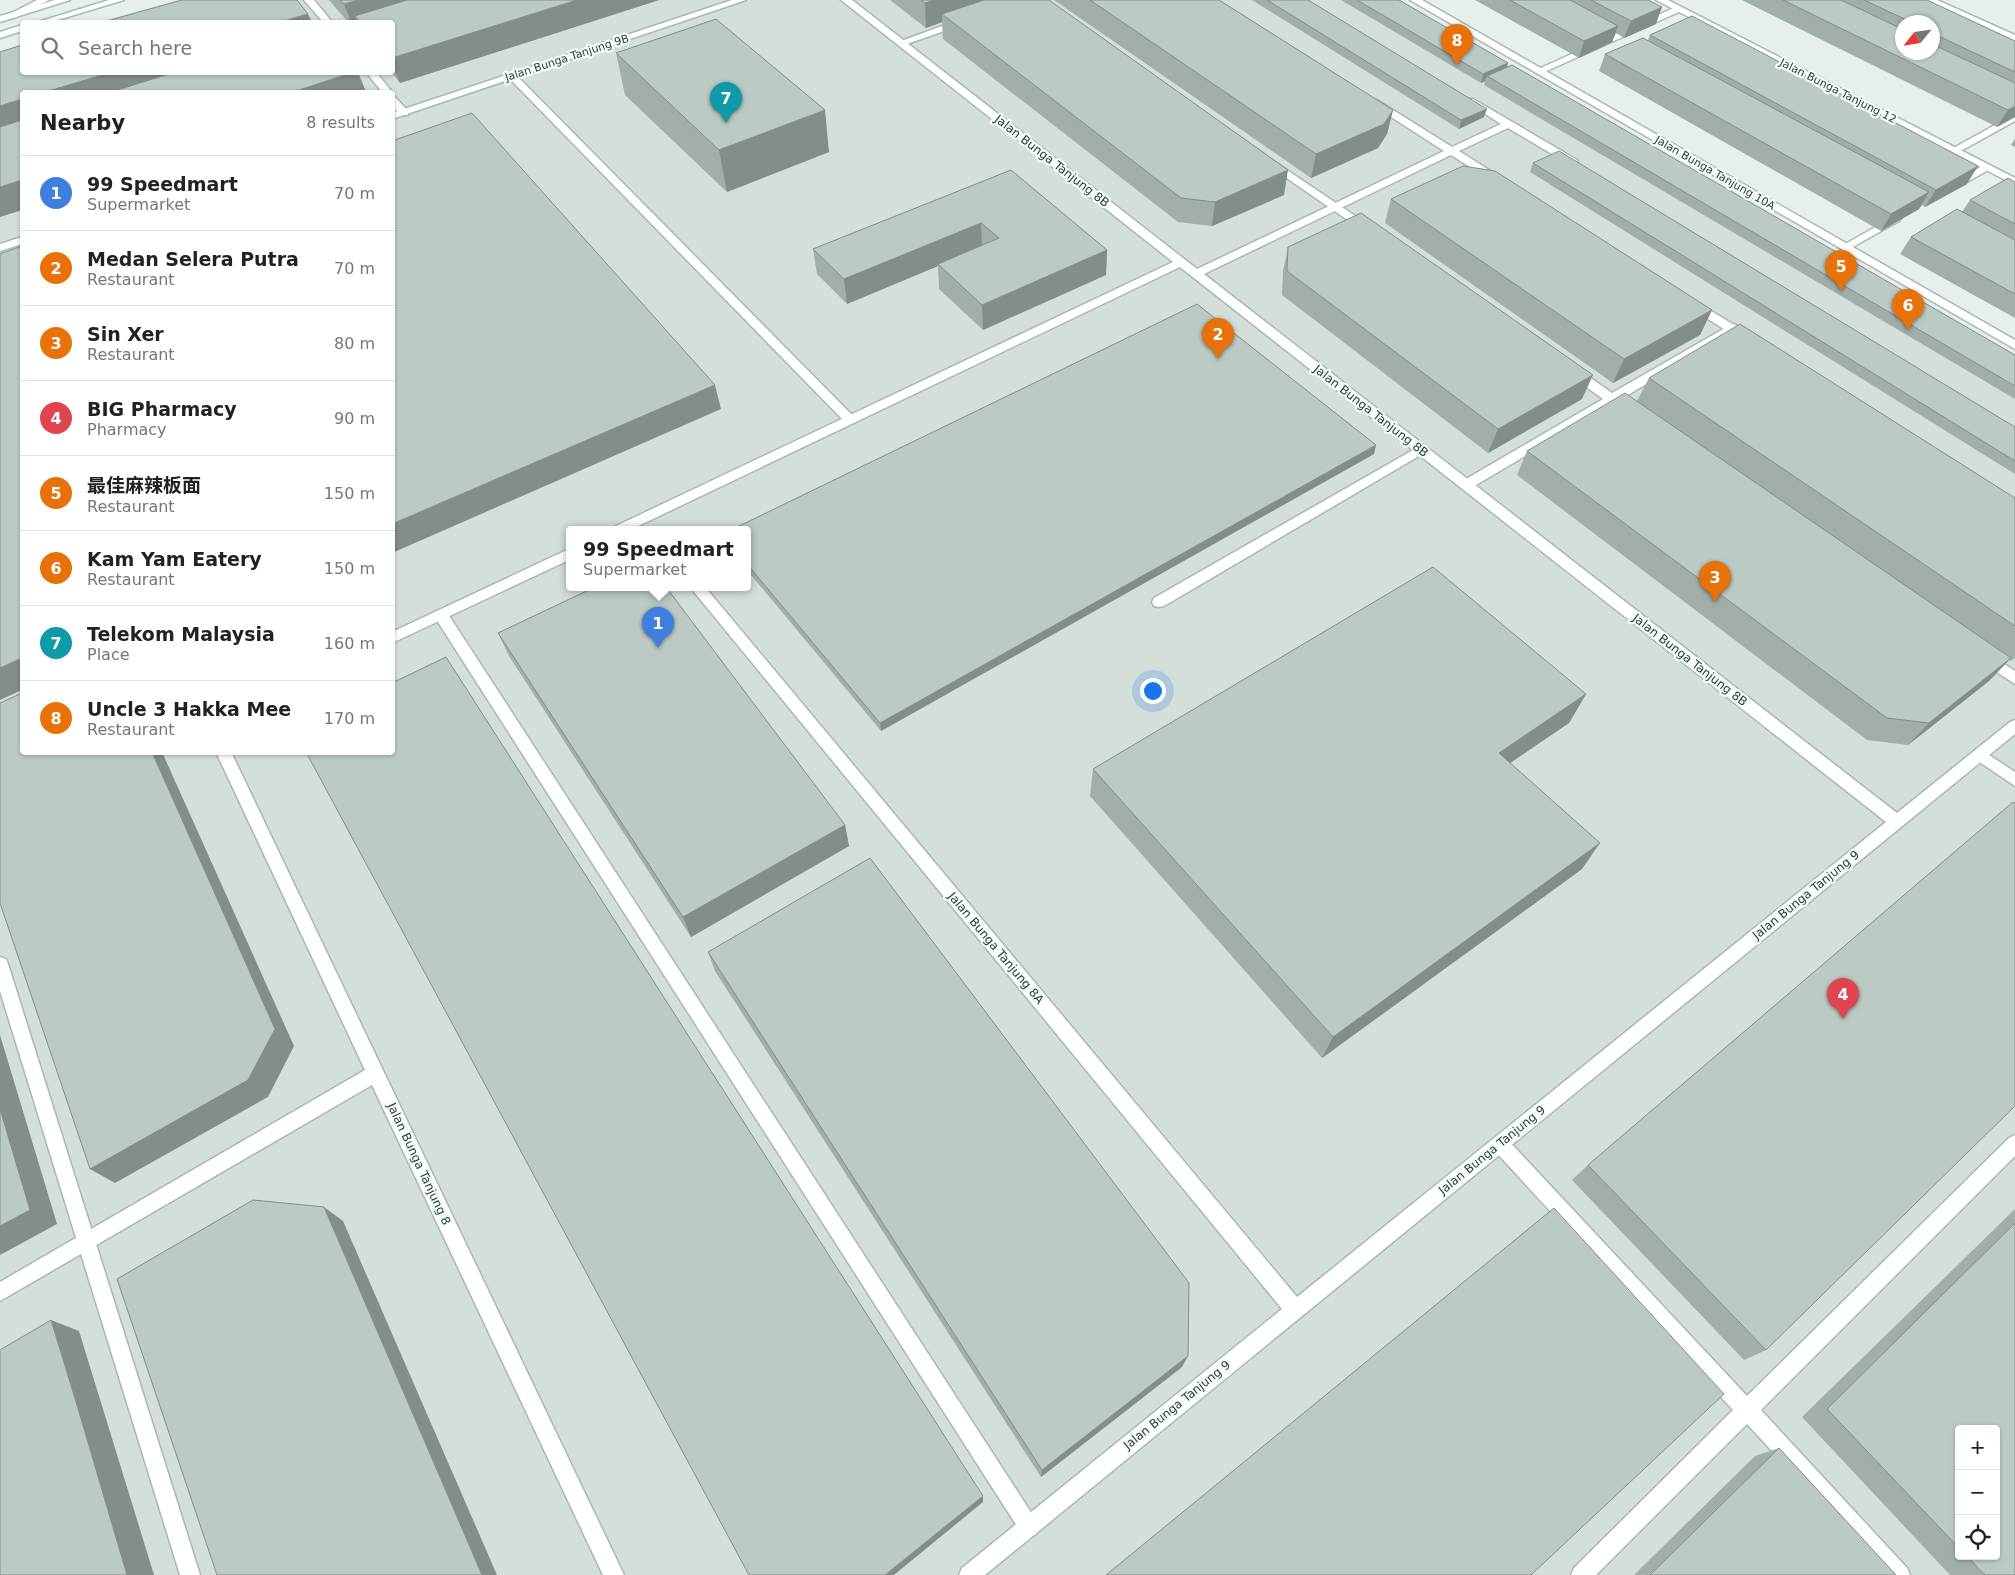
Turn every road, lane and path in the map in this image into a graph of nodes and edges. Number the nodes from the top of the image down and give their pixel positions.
1 (44, 0) edge
2 (65, 0) edge
3 (119, 0) edge
4 (309, 0) edge
5 (741, 0) edge
6 (846, 0) edge
7 (1416, 0) edge
8 (1661, 0) edge
9 (1930, 0) edge
10 (1678, 9) junction
11 (3, 18) edge
12 (50, 20) edge
13 (326, 20) edge
14 (966, 20) edge
15 (20, 29) edge
16 (0, 35) edge
17 (2015, 39) edge
18 (901, 43) junction
19 (1539, 71) junction
20 (373, 75) edge
21 (512, 76) junction
22 (385, 90) edge
23 (1457, 93) edge
24 (1361, 94) edge
25 (395, 102) edge
26 (404, 113) junction
27 (395, 115) edge
28 (2015, 117) edge
29 (1508, 124) junction
30 (1452, 151) junction
31 (1954, 151) junction
32 (1262, 157) edge
33 (1986, 167) junction
34 (1584, 170) edge
35 (2015, 182) edge
36 (1509, 187) edge
37 (1944, 191) edge
38 (1335, 207) junction
39 (1903, 214) edge
40 (1376, 235) edge
41 (20, 241) edge
42 (1845, 247) junction
43 (0, 248) edge
44 (1181, 262) junction
45 (1196, 274) junction
46 (1682, 297) edge
47 (1732, 328) junction
48 (1757, 344) edge
49 (2015, 345) edge
50 (1563, 365) edge
51 (1612, 399) junction
52 (1637, 416) edge
53 (850, 420) junction
54 (1420, 450) junction
55 (1466, 485) junction
56 (645, 524) edge
57 (566, 555) edge
58 (700, 591) edge
59 (1159, 602) dead end
60 (441, 615) junction
61 (395, 637) edge
62 (1974, 650) edge
63 (2015, 678) edge
64 (2015, 726) edge
65 (224, 755) edge
66 (1980, 755) junction
67 (2015, 780) edge
68 (1897, 822) junction
69 (0, 964) edge
70 (376, 1073) junction
71 (1500, 1144) junction
72 (2015, 1144) edge
73 (86, 1242) junction
74 (0, 1292) edge
75 (1295, 1310) junction
76 (1747, 1411) junction
77 (1029, 1527) junction
78 (190, 1575) edge
79 (614, 1575) edge
80 (969, 1575) edge
81 (1582, 1575) edge
82 (1900, 1575) edge

1 - 11 street
2 - 11 street
3 - 12 street
4 - 13 street
5 - 21 street, Jalan Bunga Tanjung 9B
6 - 18 street, Jalan Bunga Tanjung 8B
7 - 19 street, Jalan Bunga Tanjung 10A
8 - 10 street, Jalan Bunga Tanjung 12
9 - 17 street
10 - 19 street
10 - 31 street, Jalan Bunga Tanjung 12
14 - 18 street
15 - 16 street
18 - 44 street, Jalan Bunga Tanjung 8B
19 - 42 street, Jalan Bunga Tanjung 10A
20 - 22 street
21 - 26 street, Jalan Bunga Tanjung 9B
21 - 53 street
23 - 29 street
24 - 30 street
25 - 26 street
26 - 27 street, Jalan Bunga Tanjung 9B
28 - 31 street
29 - 30 street
29 - 34 street
30 - 36 street
30 - 38 street
31 - 33 street, Jalan Bunga Tanjung 12
32 - 38 street
33 - 35 street, Jalan Bunga Tanjung 12
33 - 37 street
38 - 40 street
38 - 45 street
39 - 42 street
41 - 43 street
42 - 49 street, Jalan Bunga Tanjung 10A
44 - 45 street, Jalan Bunga Tanjung 8B
44 - 53 street
45 - 54 street, Jalan Bunga Tanjung 8B
46 - 47 street
47 - 48 street
47 - 51 street
50 - 51 street
51 - 52 street
51 - 55 street
53 - 56 street
54 - 55 street, Jalan Bunga Tanjung 8B
54 - 59 street
55 - 68 street, Jalan Bunga Tanjung 8B
57 - 60 street
58 - 75 street, Jalan Bunga Tanjung 8A
60 - 61 street
60 - 77 street
62 - 63 street
64 - 66 street, Jalan Bunga Tanjung 9
65 - 70 street, Jalan Bunga Tanjung 8
66 - 67 street
66 - 68 street, Jalan Bunga Tanjung 9
68 - 71 street, Jalan Bunga Tanjung 9
69 - 73 street
70 - 73 street
70 - 79 street, Jalan Bunga Tanjung 8
71 - 75 street, Jalan Bunga Tanjung 9
71 - 76 street
72 - 76 street
73 - 74 street
73 - 78 street
75 - 77 street, Jalan Bunga Tanjung 9
76 - 81 street
76 - 82 street
77 - 80 street, Jalan Bunga Tanjung 9

